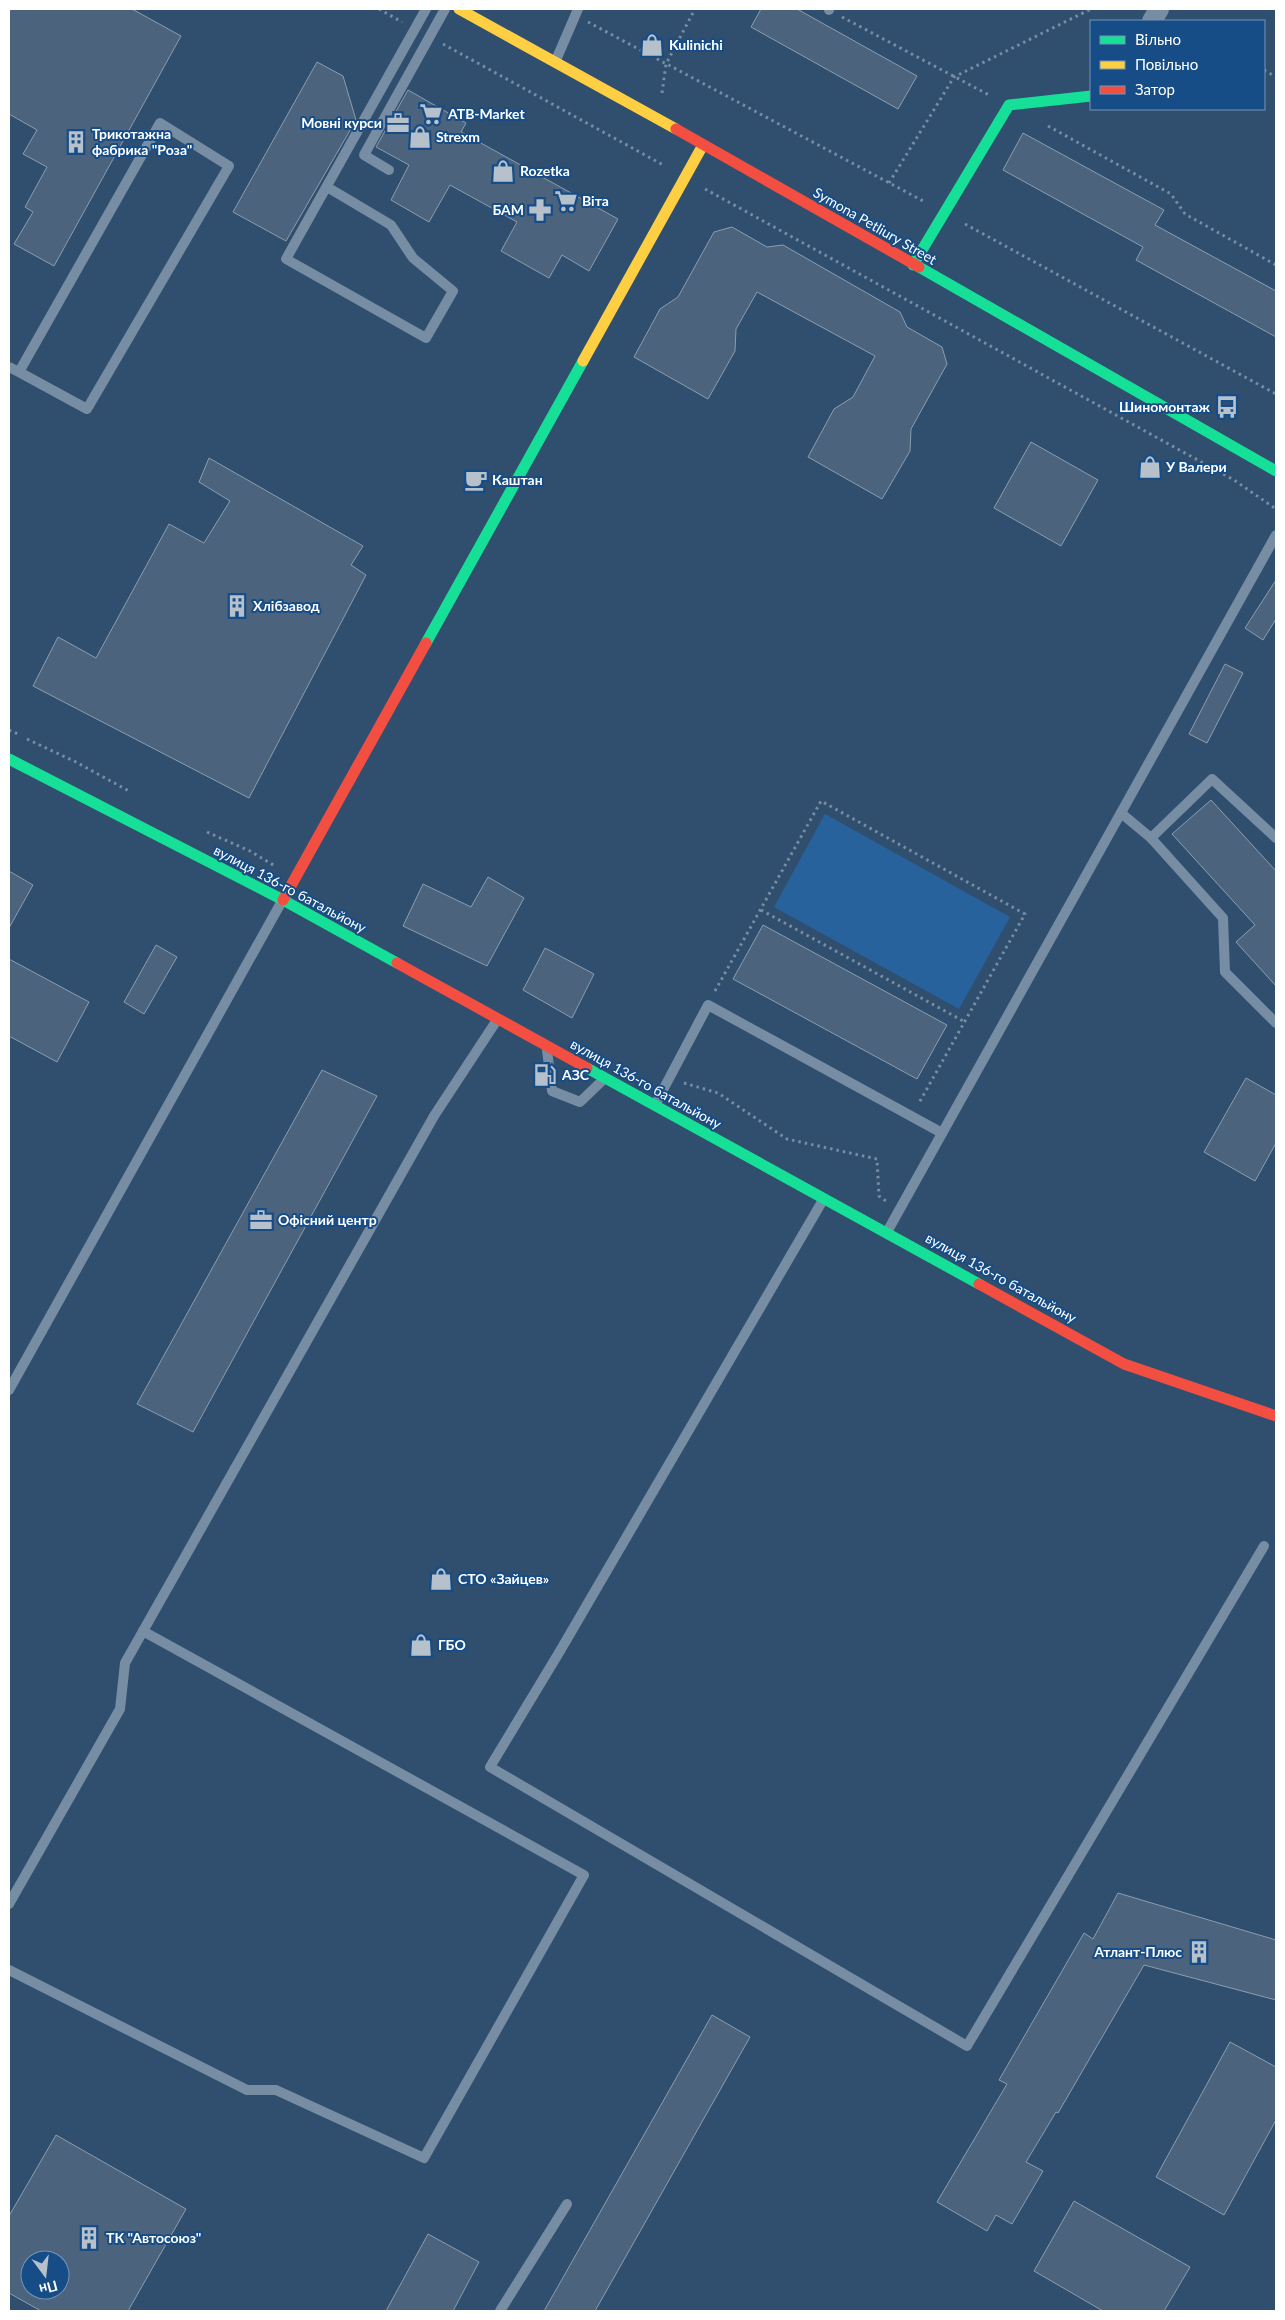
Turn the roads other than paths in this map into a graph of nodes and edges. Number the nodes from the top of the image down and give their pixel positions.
1 (426, 9) edge
2 (445, 9) edge
3 (459, 9) edge
4 (576, 12) edge
5 (555, 61) junction
6 (1090, 96) edge
7 (703, 145) junction
8 (389, 170) dead end
9 (327, 187) junction
10 (913, 265) junction
11 (9, 367) edge
12 (19, 372) junction
13 (1276, 471) edge
14 (1276, 534) edge
15 (9, 759) edge
16 (1121, 813) junction
17 (1151, 838) junction
18 (1276, 838) edge
19 (282, 900) junction
20 (498, 1020) junction
21 (1276, 1023) edge
22 (546, 1046) junction
23 (604, 1079) junction
24 (654, 1106) junction
25 (942, 1132) junction
26 (824, 1199) junction
27 (887, 1232) junction
28 (9, 1390) edge
29 (1276, 1416) edge
30 (1264, 1546) dead end
31 (142, 1631) junction
32 (9, 1904) edge
33 (9, 1970) edge
34 (567, 2204) dead end
35 (500, 2311) edge

1 - 9 lane
2 - 8 lane
3 - 5 street, Symona Petliury Street
4 - 5 lane
5 - 7 street, Symona Petliury Street
6 - 10 street
7 - 10 street, Symona Petliury Street
7 - 19 street
9 - 9 lane
10 - 13 street, Symona Petliury Street
11 - 12 lane
12 - 12 lane
14 - 16 lane
15 - 19 street, вулиця 136-го батальйону
16 - 17 lane
16 - 25 lane
17 - 18 lane
17 - 21 lane
19 - 20 street, вулиця 136-го батальйону
19 - 28 lane
20 - 22 street, вулиця 136-го батальйону
20 - 31 lane
22 - 23 street, вулиця 136-го батальйону
22 - 23 lane
23 - 24 street, вулиця 136-го батальйону
24 - 25 lane
24 - 26 street, вулиця 136-го батальйону
25 - 27 lane
26 - 27 street, вулиця 136-го батальйону
26 - 30 lane
27 - 29 street, вулиця 136-го батальйону
31 - 32 lane
31 - 33 lane
34 - 35 lane

